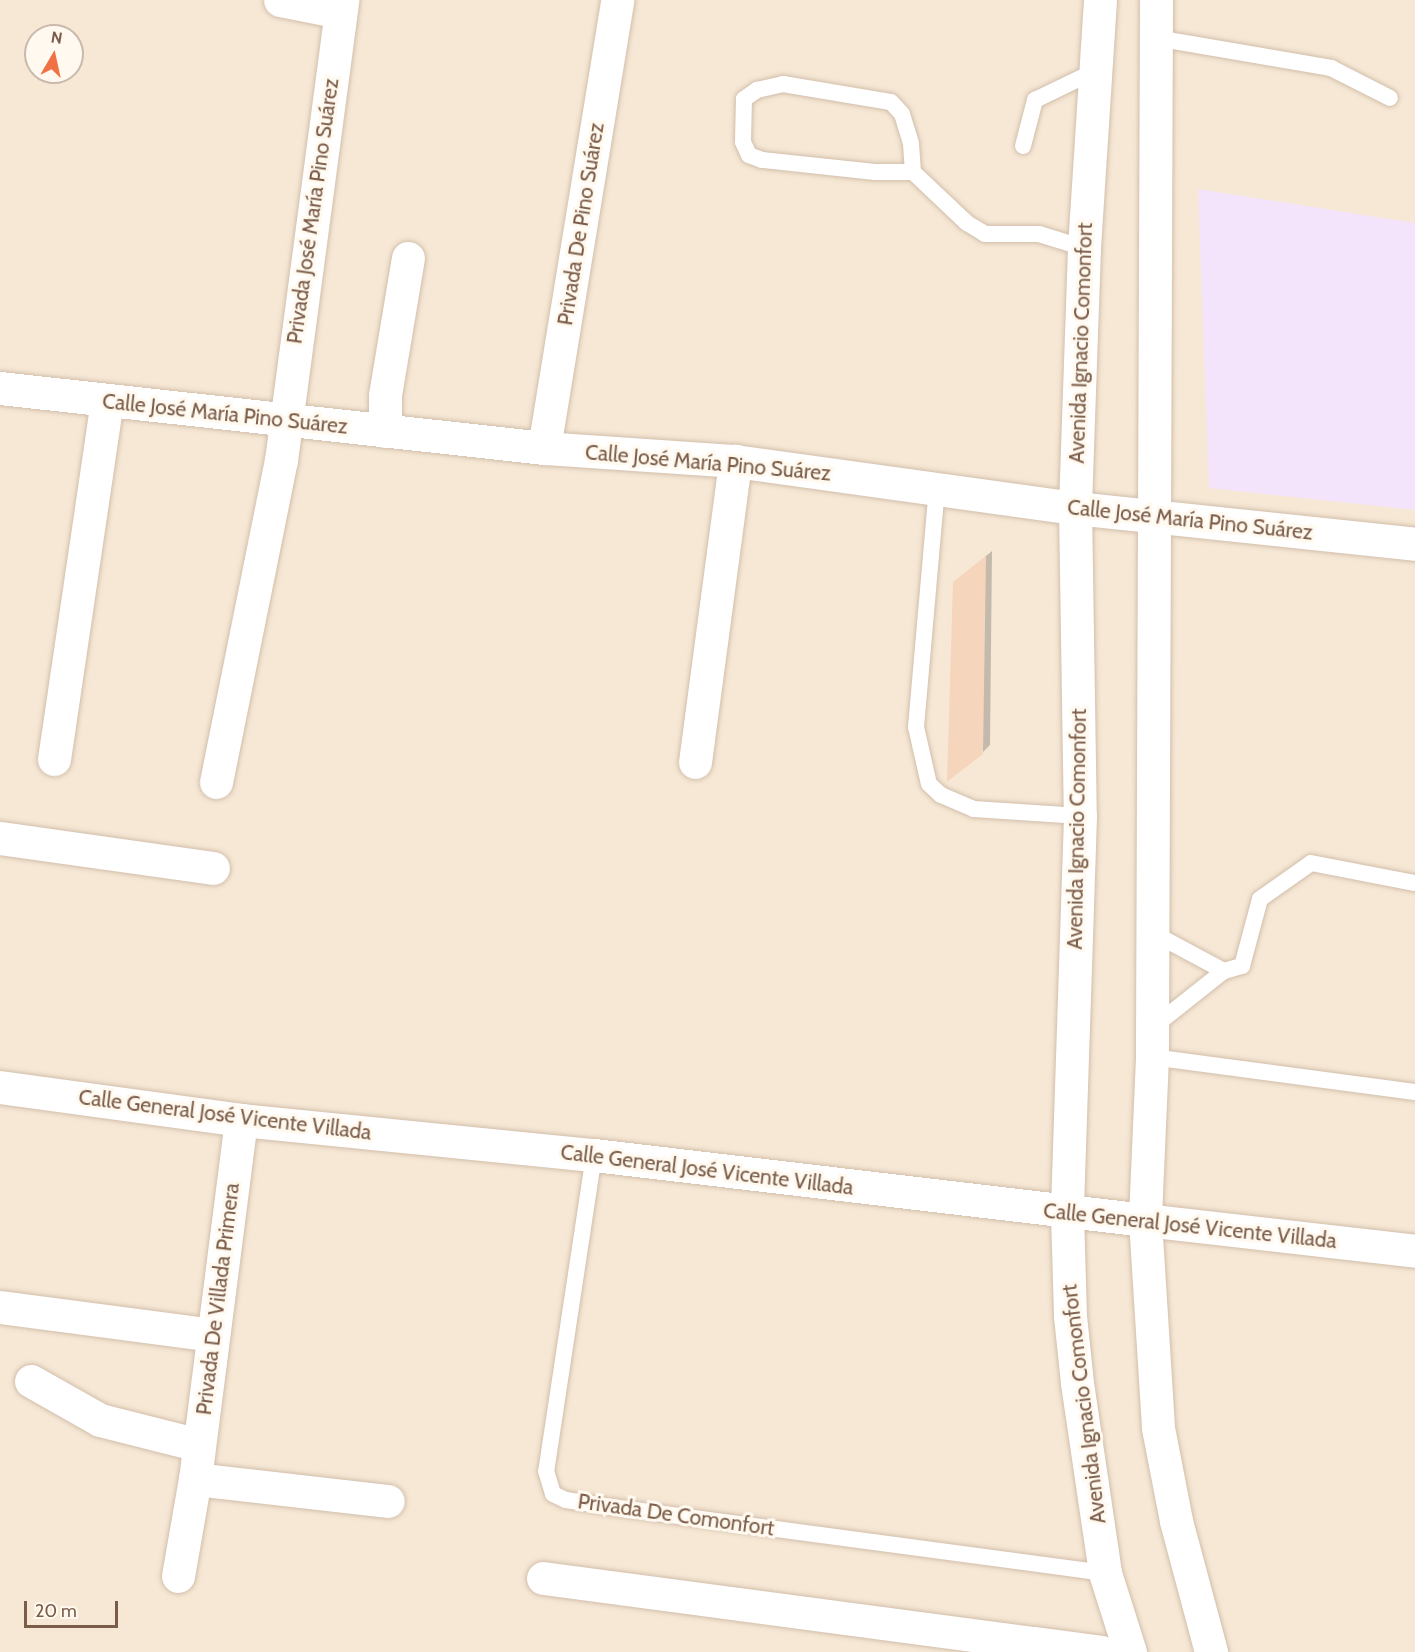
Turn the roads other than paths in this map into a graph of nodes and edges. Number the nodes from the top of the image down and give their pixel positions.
1 (280, 0) edge
2 (617, 0) edge
3 (1100, 0) edge
4 (1156, 0) edge
5 (341, 6) edge
6 (1156, 38) junction
7 (1095, 71) junction
8 (1390, 98) dead end
9 (1023, 146) dead end
10 (913, 171) junction
11 (1084, 248) junction
12 (408, 258) dead end
13 (0, 388) edge
14 (107, 401) junction
15 (285, 422) junction
16 (385, 431) junction
17 (544, 448) junction
18 (735, 460) junction
19 (937, 487) junction
20 (1075, 508) junction
21 (1151, 514) junction
22 (1415, 544) edge
23 (54, 759) dead end
24 (695, 762) dead end
25 (216, 782) dead end
26 (1080, 816) junction
27 (0, 838) edge
28 (213, 868) dead end
29 (1415, 883) edge
30 (1153, 933) junction
31 (1224, 971) junction
32 (1152, 1043) junction
33 (0, 1088) edge
34 (1415, 1092) edge
35 (241, 1120) junction
36 (594, 1155) junction
37 (1067, 1214) junction
38 (1145, 1220) junction
39 (1415, 1251) edge
40 (0, 1307) edge
41 (213, 1335) junction
42 (31, 1381) dead end
43 (199, 1444) junction
44 (195, 1479) junction
45 (388, 1501) dead end
46 (1104, 1573) junction
47 (178, 1576) dead end
48 (543, 1578) dead end
49 (1101, 1652) edge
50 (1130, 1652) edge
51 (1211, 1652) edge

1 - 5 main road
2 - 17 main road, Privada De Pino Suárez
3 - 7 main road, Avenida Ignacio Comonfort
4 - 6 main road
5 - 15 main road, Privada José María Pino Suárez
6 - 8 lane
6 - 21 main road
7 - 9 lane
7 - 11 main road, Avenida Ignacio Comonfort
10 - 10 lane
10 - 11 lane
11 - 20 main road, Avenida Ignacio Comonfort
12 - 16 main road
13 - 14 main road, Calle José María Pino Suárez
14 - 15 main road, Calle José María Pino Suárez
14 - 23 main road
15 - 16 main road, Calle José María Pino Suárez
15 - 25 main road, Privada José María Pino Suárez
16 - 17 main road, Calle José María Pino Suárez
17 - 18 main road, Calle José María Pino Suárez
18 - 19 main road, Calle José María Pino Suárez
18 - 24 main road
19 - 20 main road, Calle José María Pino Suárez
19 - 26 lane
20 - 21 main road, Calle José María Pino Suárez
20 - 26 main road, Avenida Ignacio Comonfort
21 - 22 main road, Calle José María Pino Suárez
21 - 30 main road
26 - 37 main road, Avenida Ignacio Comonfort
27 - 28 main road
29 - 31 lane
30 - 31 lane
30 - 32 main road
31 - 32 lane
32 - 34 lane
32 - 38 main road
33 - 35 main road, Calle General José Vicente Villada
35 - 36 main road, Calle General José Vicente Villada
35 - 41 main road, Privada De Villada Primera
36 - 37 main road, Calle General José Vicente Villada
36 - 46 lane, Privada De Comonfort
37 - 38 main road, Calle General José Vicente Villada
37 - 46 main road, Avenida Ignacio Comonfort
38 - 39 main road, Calle General José Vicente Villada
38 - 51 main road
40 - 41 main road
41 - 43 main road, Privada De Villada Primera
42 - 43 main road
43 - 44 main road, Privada De Villada Primera
44 - 45 main road
44 - 47 main road, Privada De Villada Primera
46 - 50 main road, Avenida Ignacio Comonfort
48 - 49 main road

